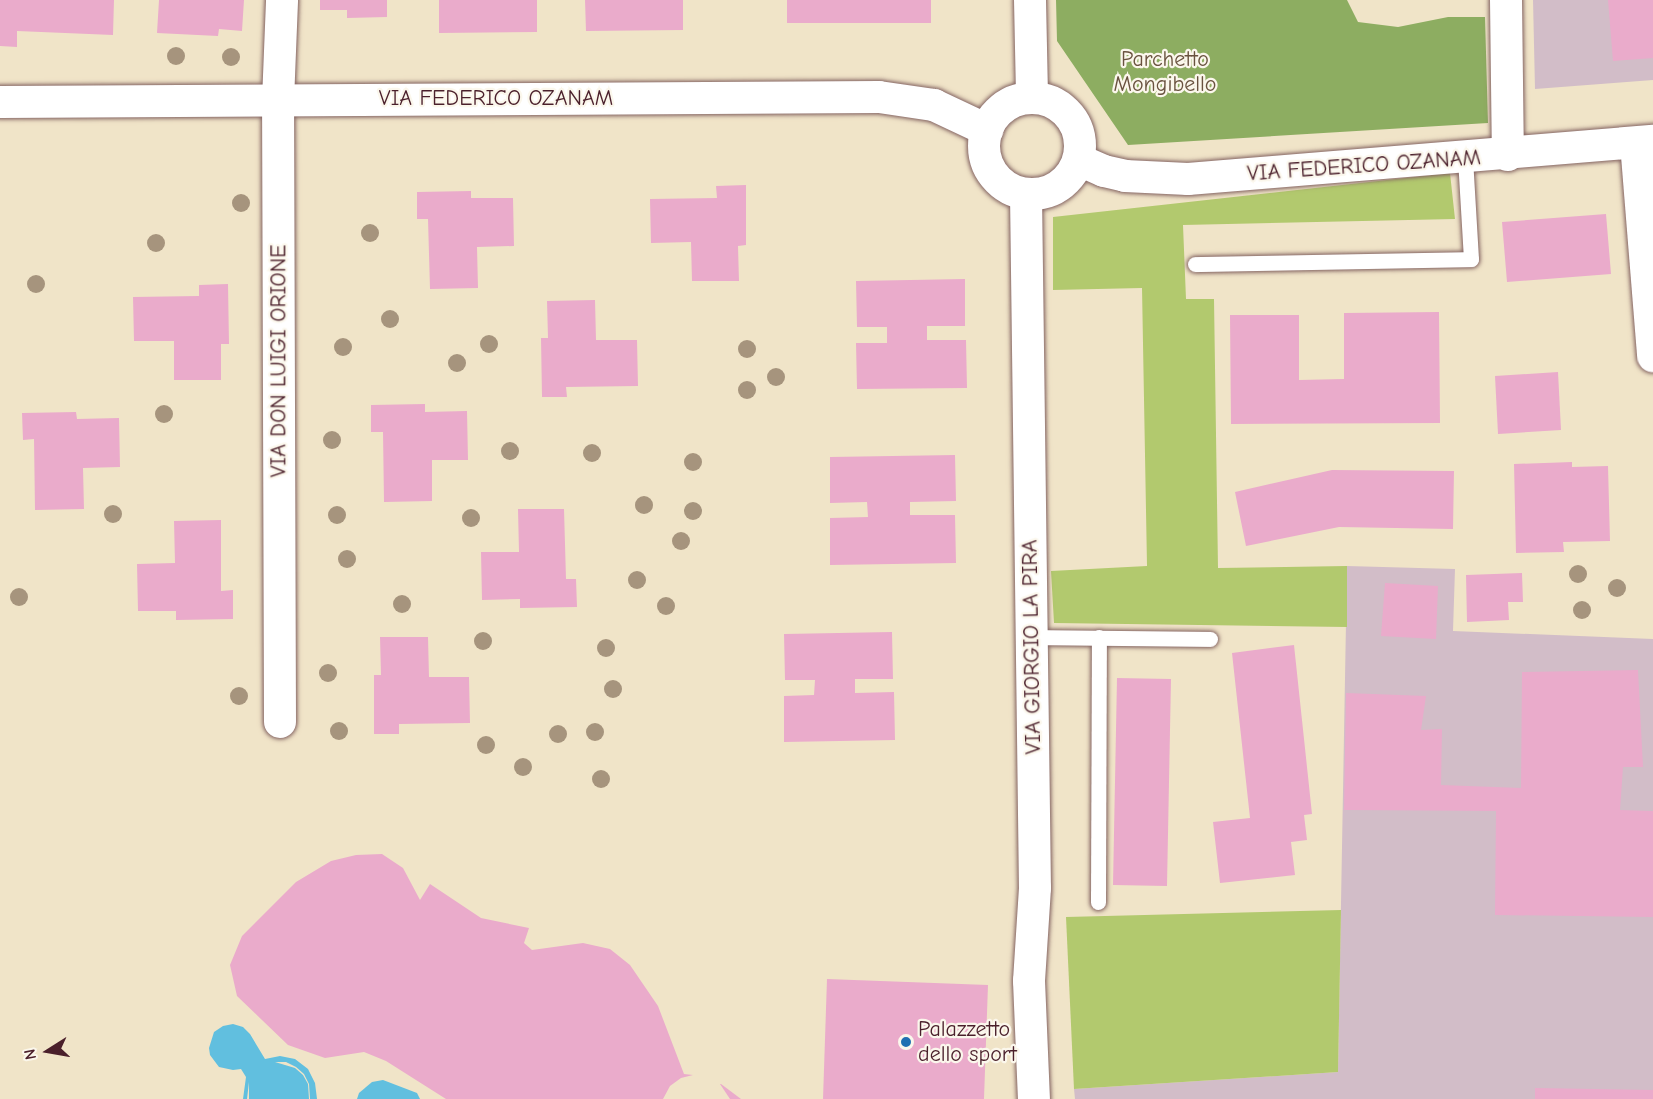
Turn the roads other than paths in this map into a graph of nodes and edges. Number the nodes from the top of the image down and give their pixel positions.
1 (282, 0) edge
2 (1030, 0) edge
3 (1506, 0) edge
4 (1032, 97) junction
5 (278, 101) junction
6 (0, 102) edge
7 (987, 130) junction
8 (1645, 142) edge
9 (1508, 155) junction
10 (1465, 158) junction
11 (1078, 160) junction
12 (1026, 194) junction
13 (1195, 264) dead end
14 (1653, 356) edge
15 (1032, 637) junction
16 (1099, 638) junction
17 (1210, 639) dead end
18 (280, 722) dead end
19 (1098, 902) dead end
20 (1034, 1099) edge

1 - 5 street, VIA DON LUIGI ORIONE
2 - 4 street
3 - 9 street
4 - 7 street
4 - 11 street
5 - 6 street, VIA FEDERICO OZANAM
5 - 7 street, VIA FEDERICO OZANAM
5 - 18 street, VIA DON LUIGI ORIONE
7 - 12 street
8 - 9 street, VIA FEDERICO OZANAM
8 - 14 street
9 - 10 street, VIA FEDERICO OZANAM
10 - 11 street, VIA FEDERICO OZANAM
10 - 13 lane
11 - 12 street
12 - 15 street, VIA GIORGIO LA PIRA
15 - 16 lane
15 - 20 street, VIA GIORGIO LA PIRA
16 - 17 lane
16 - 19 lane

